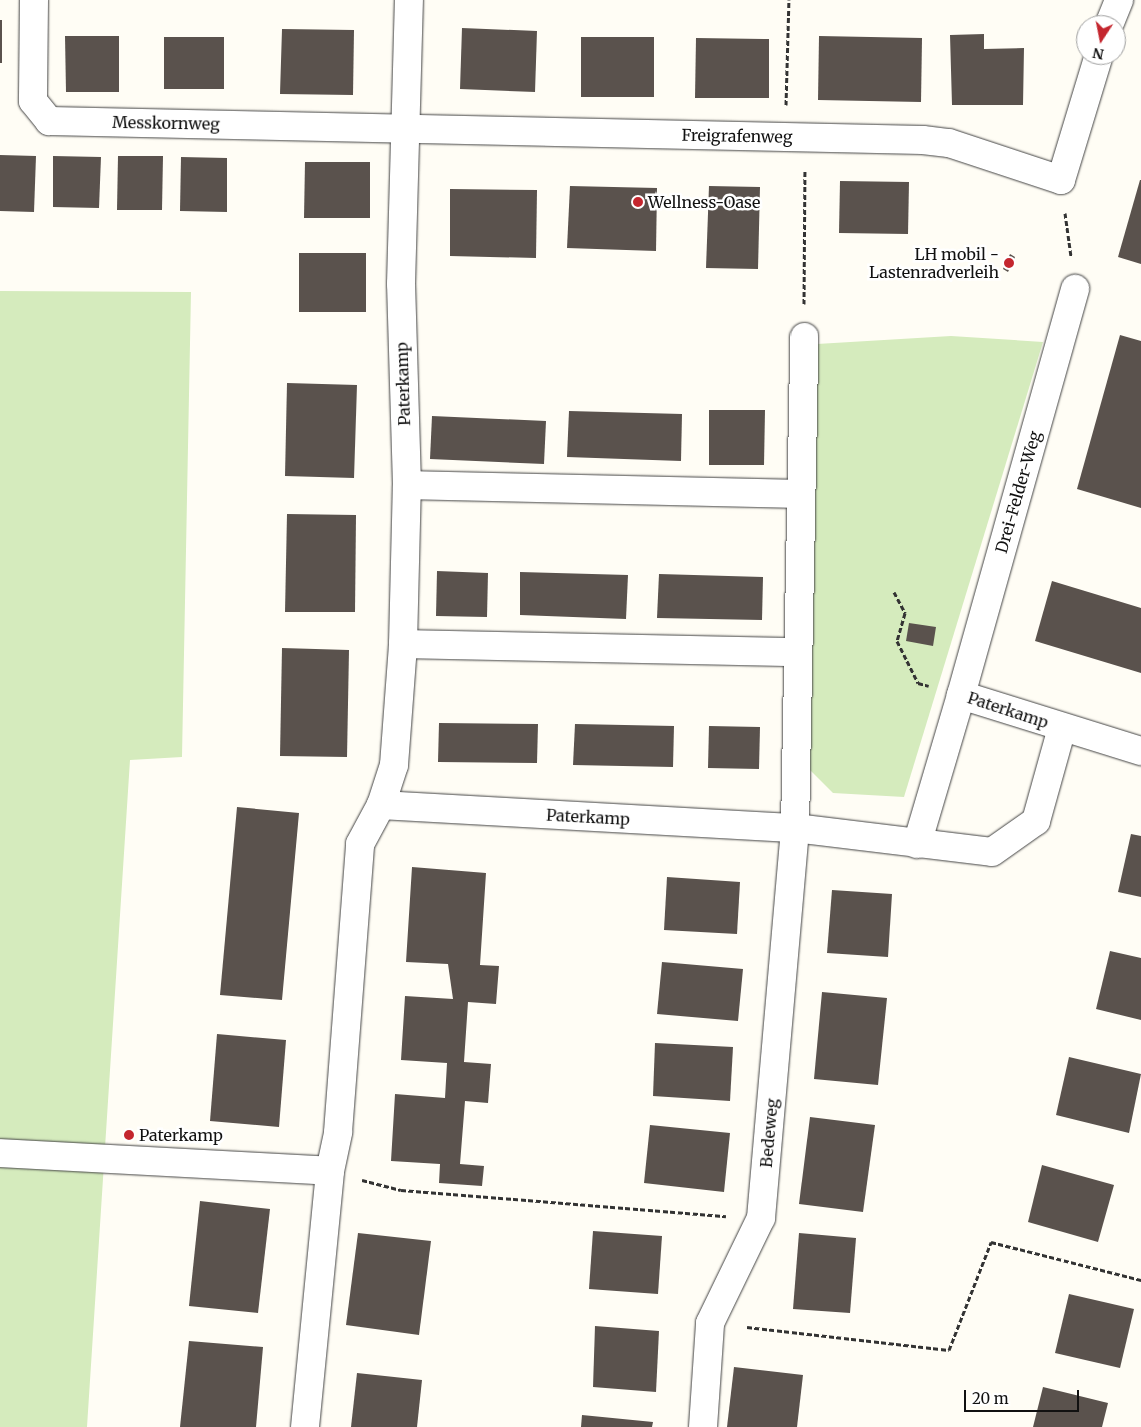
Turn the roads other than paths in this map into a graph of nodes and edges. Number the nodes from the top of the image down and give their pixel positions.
1 (34, 0) edge
2 (409, 0) edge
3 (1119, 0) edge
4 (1113, 15) edge
5 (1096, 65) edge
6 (408, 129) junction
7 (1076, 289) road end
8 (804, 337) road end
9 (407, 485) junction
10 (799, 494) junction
11 (403, 644) junction
12 (797, 652) junction
13 (961, 695) junction
14 (1062, 728) junction
15 (1141, 751) edge
16 (382, 805) junction
17 (795, 828) junction
18 (917, 844) junction
19 (0, 1153) edge
20 (330, 1171) junction
21 (305, 1427) edge
22 (703, 1427) edge

1 - 6 street, Messkornweg
2 - 6 street
3 - 4 street
5 - 6 street, Freigrafenweg
6 - 9 street, Paterkamp
7 - 13 street, Drei-Felder-Weg
8 - 10 street
9 - 10 street
9 - 11 street, Paterkamp
10 - 12 street
11 - 12 street
11 - 16 street, Paterkamp
12 - 17 street
13 - 14 street, Paterkamp
13 - 18 street, Paterkamp
14 - 15 street, Paterkamp
14 - 18 street, Paterkamp
16 - 17 street, Paterkamp
16 - 20 street, Paterkamp
17 - 18 street, Paterkamp
17 - 22 street, Bedeweg
19 - 20 street
20 - 21 street, Paterkamp

